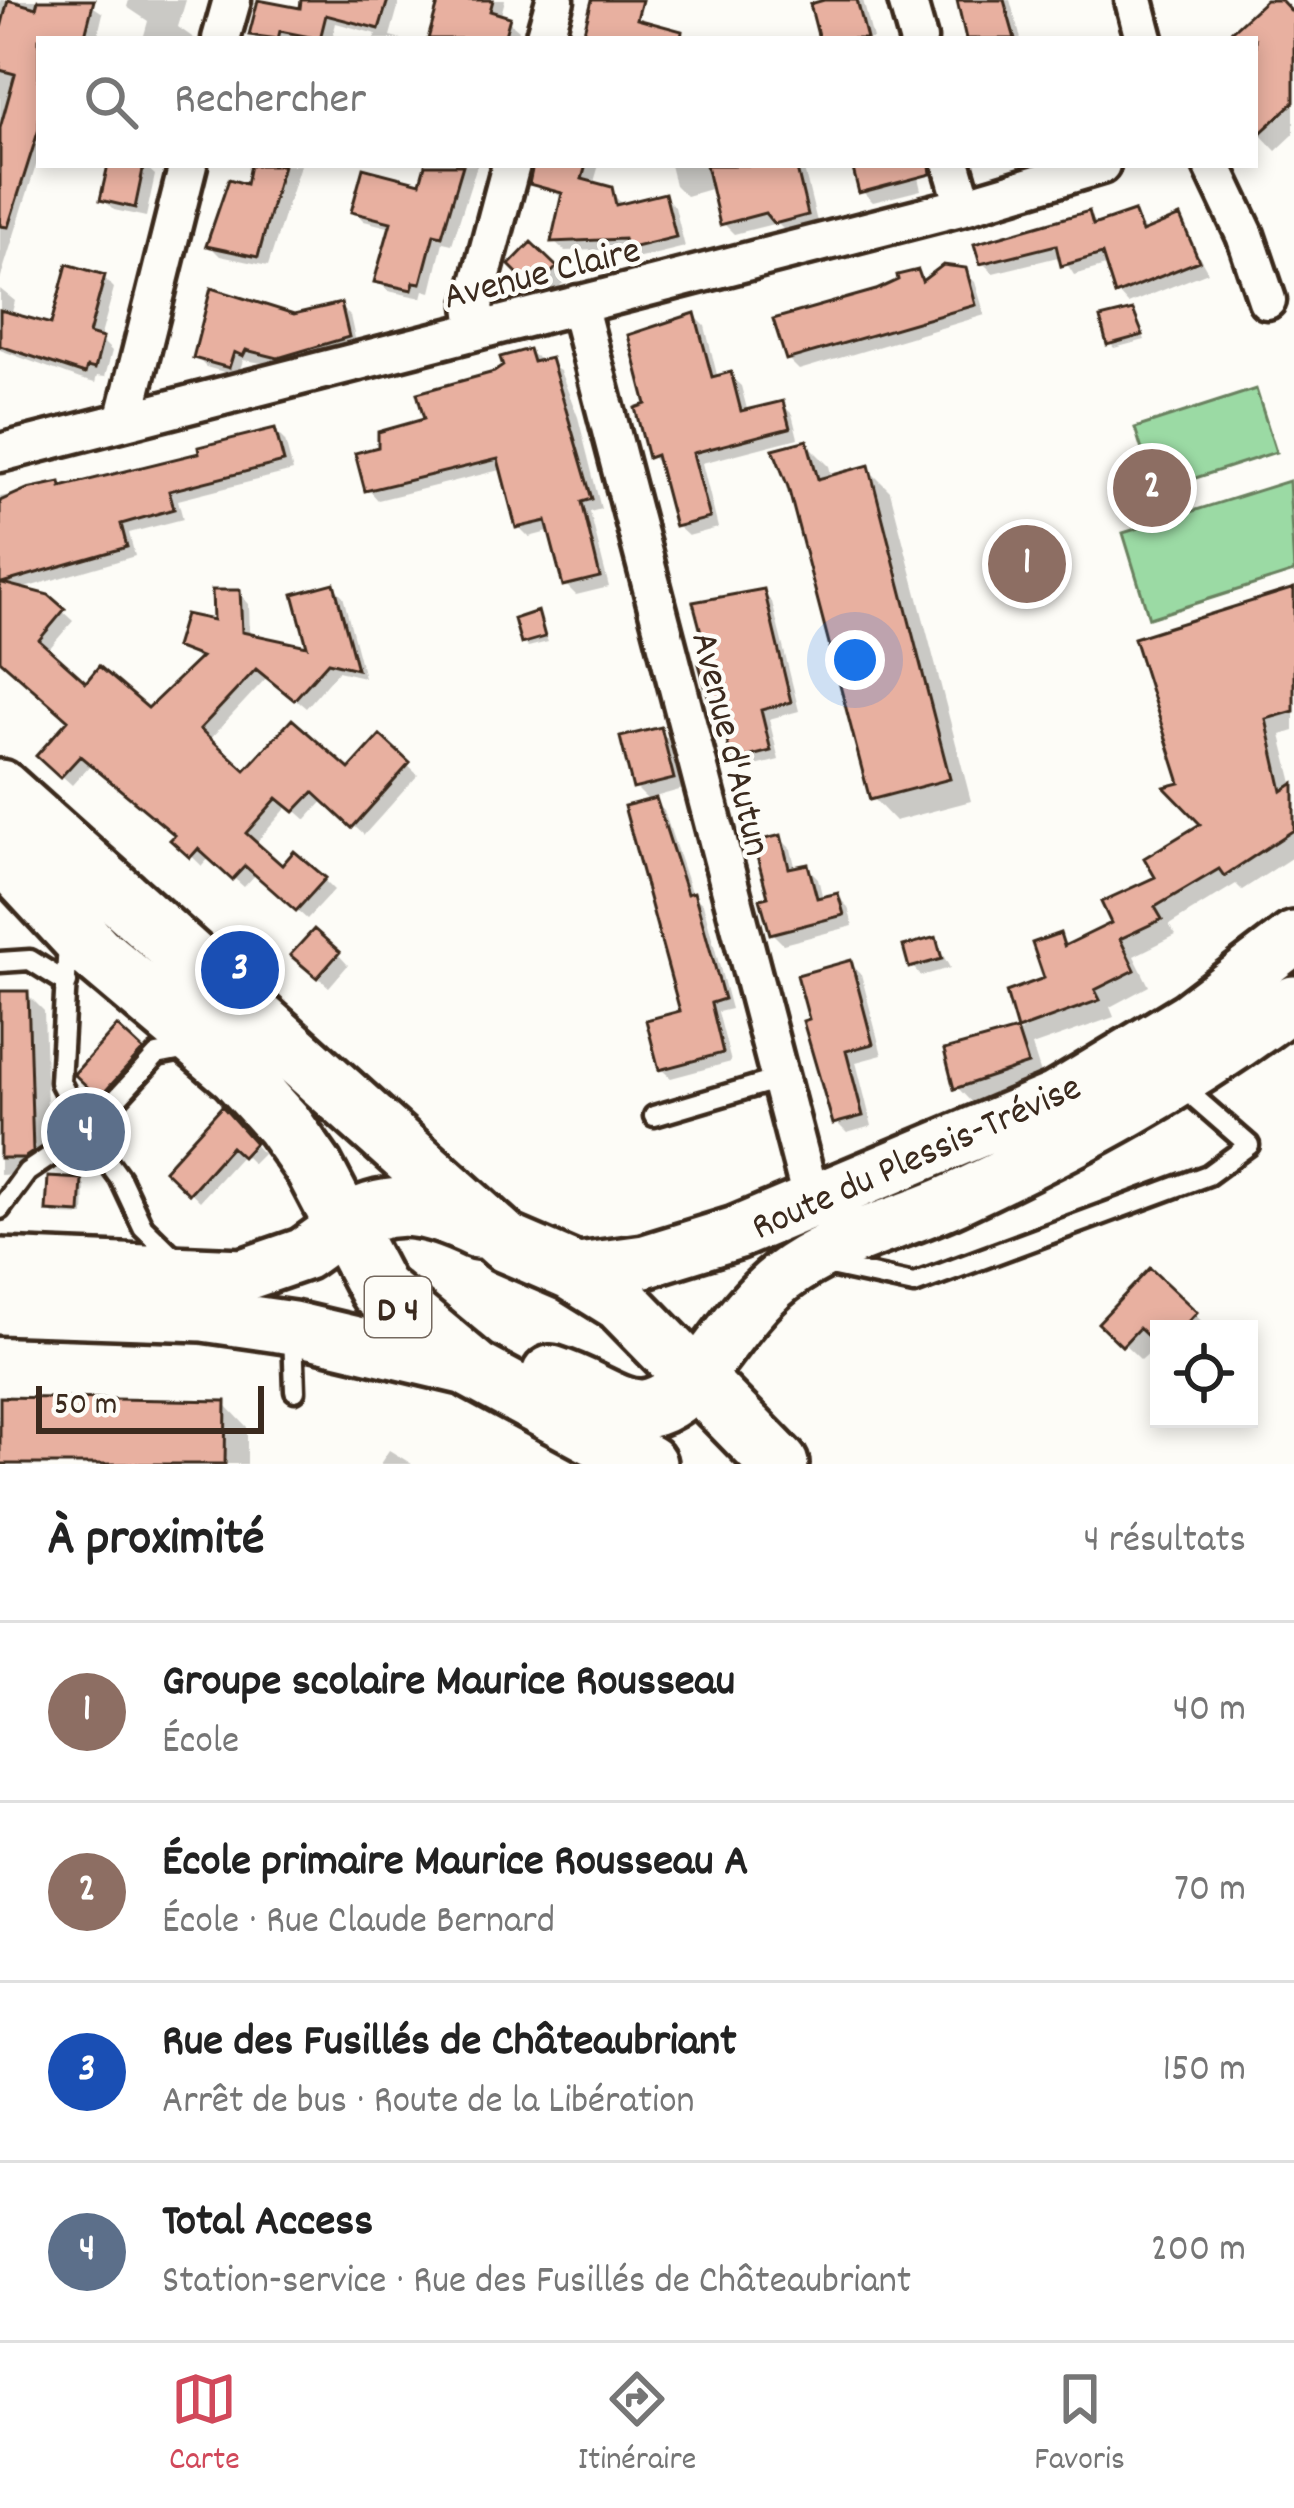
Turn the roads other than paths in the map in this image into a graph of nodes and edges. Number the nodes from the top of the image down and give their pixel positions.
1 (232, 0) edge
2 (555, 0) edge
3 (907, 0) edge
4 (1134, 0) edge
5 (222, 36) edge
6 (545, 36) edge
7 (917, 36) edge
8 (1143, 36) edge
9 (187, 168) edge
10 (510, 168) edge
11 (953, 168) edge
12 (1091, 168) edge
13 (1213, 168) edge
14 (964, 206) junction
15 (1267, 300) dead end
16 (578, 304) junction
17 (477, 329) junction
18 (124, 421) junction
19 (0, 453) edge
20 (0, 789) edge
21 (0, 851) edge
22 (69, 926) junction
23 (1294, 938) edge
24 (0, 962) edge
25 (67, 983) junction
26 (1294, 1002) edge
27 (204, 1046) junction
28 (1160, 1064) junction
29 (776, 1080) junction
30 (654, 1116) dead end
31 (86, 1132) junction
32 (812, 1202) junction
33 (0, 1209) edge
34 (343, 1226) junction
35 (506, 1243) junction
36 (808, 1262) junction
37 (0, 1265) edge
38 (571, 1270) junction
39 (190, 1273) junction
40 (0, 1308) edge
41 (293, 1328) junction
42 (475, 1371) junction
43 (698, 1375) junction
44 (295, 1390) dead end
45 (647, 1464) edge
46 (779, 1464) edge

1 - 5 street
2 - 6 street
3 - 7 street
4 - 8 street
9 - 18 street
10 - 17 street
11 - 14 street
12 - 14 street, Avenue Claire
13 - 15 street
14 - 16 street, Avenue Claire
16 - 17 street, Avenue Claire
16 - 29 street, Avenue d'Autun
17 - 18 street, Avenue Claire
18 - 19 street, Avenue Claire
20 - 35 main road
21 - 22 main road, D 4
22 - 25 lane
22 - 27 main road, D 4
23 - 28 main road, Route du Plessis-Trévise
24 - 25 lane
25 - 31 lane
26 - 28 main road, Route du Plessis-Trévise
27 - 31 lane
27 - 34 main road, D 4
28 - 32 main road, Route du Plessis-Trévise
28 - 36 main road, Route du Plessis-Trévise
28 - 36 lane
29 - 30 lane
29 - 32 street, Avenue d'Autun
31 - 33 lane
31 - 39 lane
32 - 38 main road, Route du Plessis-Trévise
34 - 35 main road
34 - 39 main road
34 - 42 main road, D 4
35 - 38 main road
36 - 43 main road, Route du Plessis-Trévise
37 - 39 main road
38 - 43 main road
40 - 41 main road
41 - 42 main road
41 - 44 lane
42 - 43 main road
42 - 45 main road, D 4
43 - 46 main road

